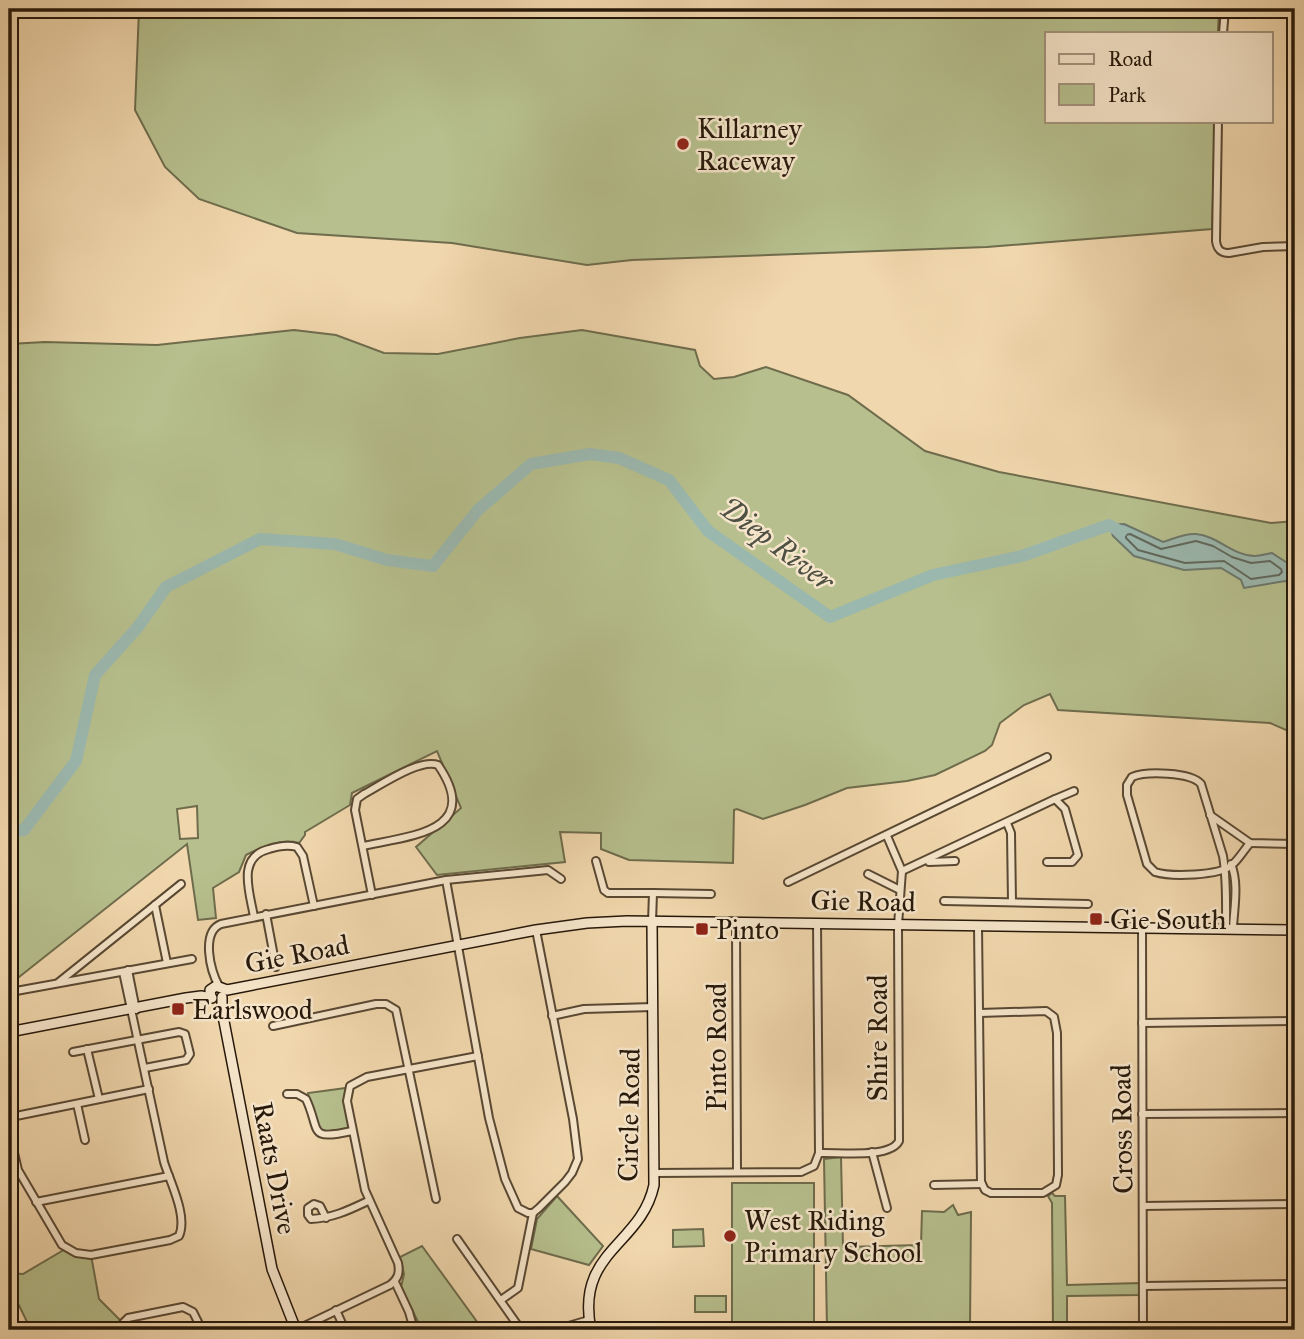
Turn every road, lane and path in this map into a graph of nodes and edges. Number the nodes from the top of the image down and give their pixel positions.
1 (1224, 9) edge
2 (1223, 32) edge
3 (1218, 122) edge
4 (1295, 246) edge
5 (1047, 757) dead end
6 (1074, 791) dead end
7 (1055, 799) junction
8 (1209, 814) junction
9 (1007, 823) junction
10 (887, 836) junction
11 (1250, 843) junction
12 (1295, 844) edge
13 (363, 845) junction
14 (596, 861) dead end
15 (955, 861) dead end
16 (1047, 862) dead end
17 (924, 863) junction
18 (1228, 867) junction
19 (902, 871) junction
20 (868, 874) dead end
21 (561, 879) dead end
22 (446, 880) junction
23 (788, 883) dead end
24 (901, 890) junction
25 (653, 893) junction
26 (711, 894) dead end
27 (185, 895) dead end
28 (372, 895) junction
29 (944, 901) dead end
30 (1012, 902) junction
31 (1088, 904) dead end
32 (155, 905) junction
33 (314, 906) junction
34 (266, 914) junction
35 (254, 917) junction
36 (652, 922) junction
37 (736, 923) junction
38 (817, 923) junction
39 (898, 925) junction
40 (978, 926) junction
41 (1142, 928) junction
42 (1230, 928) junction
43 (536, 930) junction
44 (1295, 930) edge
45 (457, 946) junction
46 (192, 959) dead end
47 (167, 963) junction
48 (80, 964) junction
49 (276, 967) dead end
50 (125, 971) junction
51 (80, 979) junction
52 (58, 984) junction
53 (16, 991) dead end
54 (216, 991) junction
55 (653, 1007) junction
56 (133, 1009) junction
57 (980, 1013) junction
58 (552, 1016) junction
59 (1295, 1021) edge
60 (1142, 1023) junction
61 (273, 1026) dead end
62 (9, 1032) edge
63 (139, 1040) junction
64 (87, 1049) junction
65 (74, 1052) dead end
66 (478, 1056) junction
67 (145, 1068) junction
68 (408, 1069) junction
69 (149, 1089) junction
70 (286, 1094) dead end
71 (99, 1099) junction
72 (77, 1104) junction
73 (1295, 1113) edge
74 (1142, 1114) junction
75 (9, 1124) edge
76 (9, 1131) edge
77 (352, 1131) junction
78 (85, 1140) dead end
79 (872, 1152) junction
80 (819, 1153) junction
81 (737, 1172) junction
82 (654, 1173) junction
83 (169, 1176) junction
84 (982, 1184) junction
85 (934, 1185) dead end
86 (436, 1199) dead end
87 (368, 1200) junction
88 (37, 1202) junction
89 (1295, 1204) edge
90 (1143, 1206) junction
91 (887, 1208) dead end
92 (533, 1213) junction
93 (326, 1218) dead end
94 (457, 1239) dead end
95 (395, 1282) junction
96 (1295, 1284) edge
97 (1143, 1286) junction
98 (501, 1300) junction
99 (336, 1310) junction
100 (590, 1325) edge
101 (121, 1330) edge
102 (202, 1330) edge
103 (296, 1330) edge
104 (345, 1330) edge
105 (414, 1330) edge
106 (522, 1330) edge
107 (555, 1330) edge
108 (1143, 1330) edge

1 - 2 street
3 - 4 street
5 - 10 street
6 - 7 street
7 - 9 street
7 - 16 street
8 - 11 street
8 - 18 street
8 - 18 street
9 - 17 street
9 - 30 street
10 - 19 street
10 - 23 street
11 - 12 street
11 - 18 street
13 - 13 street
13 - 28 street
14 - 25 street
15 - 17 street
17 - 19 street
18 - 42 street
19 - 24 street, Shire Road
20 - 24 street
21 - 22 street
22 - 28 street
22 - 45 street
24 - 39 street, Shire Road
25 - 26 street
25 - 36 street
27 - 32 street
28 - 33 street
29 - 30 street
30 - 31 street
32 - 47 street
32 - 48 street
33 - 34 street
33 - 35 street
34 - 35 street
34 - 49 street
35 - 54 street
36 - 37 street, Gie Road
36 - 43 street, Gie Road
36 - 55 street, Circle Road
37 - 38 street, Gie Road
37 - 81 street, Pinto Road
38 - 39 street, Gie Road
38 - 80 street
39 - 40 street, Gie Road
39 - 79 street, Shire Road
40 - 41 street, Gie Road
40 - 57 street
41 - 42 street, Gie Road
41 - 60 street, Cross Road
42 - 44 street, Gie Road
43 - 45 street, Gie Road
43 - 58 street
45 - 54 street, Gie Road
45 - 66 street
46 - 47 street
47 - 50 street
48 - 51 street
48 - 52 street
50 - 51 street
50 - 56 street
51 - 52 street
52 - 53 street
54 - 56 street, Gie Road
54 - 103 street, Raats Drive
55 - 58 street
55 - 82 street, Circle Road
56 - 62 street, Gie Road
56 - 63 street
57 - 84 street
57 - 84 street
58 - 92 street
59 - 60 street
60 - 74 street, Cross Road
61 - 68 street
63 - 64 street
63 - 67 street
63 - 67 street
64 - 65 street
64 - 71 street
66 - 68 street
66 - 92 street
67 - 69 street
68 - 77 street
68 - 86 street
69 - 71 street
69 - 83 street
70 - 77 street
71 - 72 street
72 - 75 street
72 - 78 street
73 - 74 street
74 - 90 street, Cross Road
76 - 88 street
77 - 87 street
79 - 80 street
79 - 91 street
80 - 81 street
81 - 82 street
82 - 100 street, Circle Road
83 - 88 street
83 - 88 street
84 - 85 street
87 - 93 street
87 - 95 street
89 - 90 street
90 - 97 street, Cross Road
92 - 98 street
94 - 98 street
95 - 99 street
95 - 105 street
96 - 97 street
97 - 108 street, Cross Road
98 - 106 street
99 - 103 street
99 - 104 street
100 - 107 street
101 - 102 street

